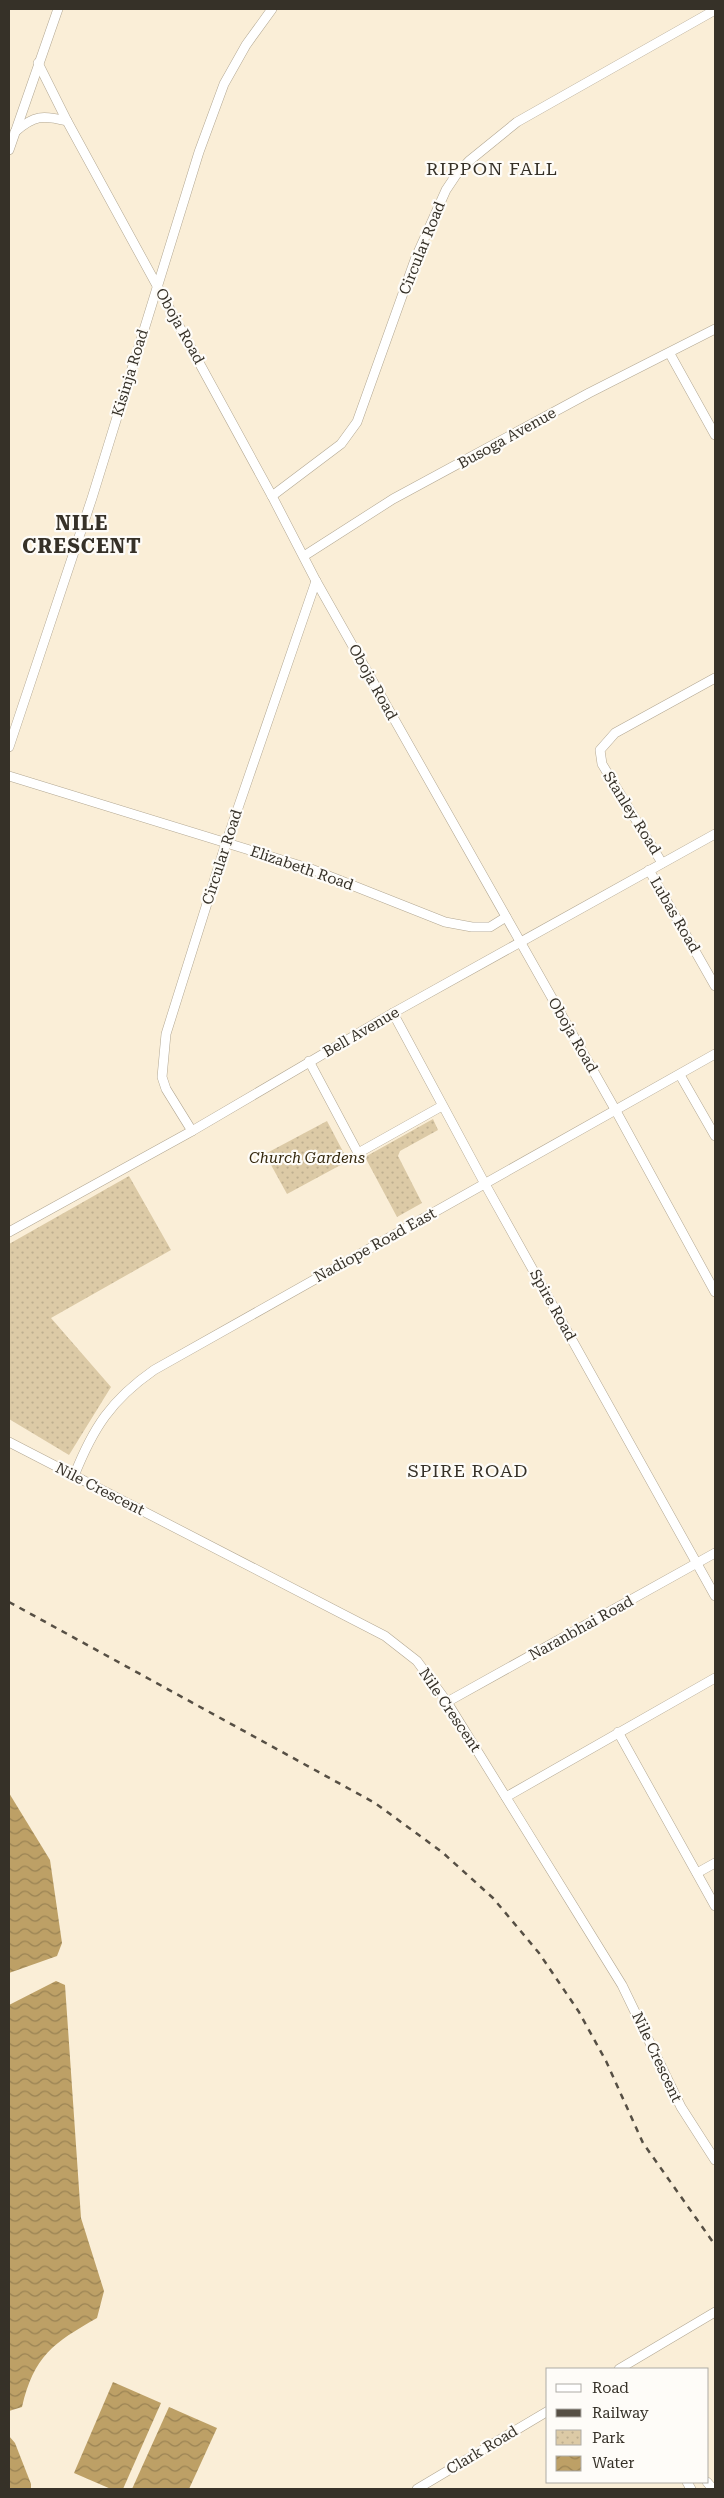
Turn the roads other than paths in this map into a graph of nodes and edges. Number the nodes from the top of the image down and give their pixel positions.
1 (58, 9) edge
2 (272, 9) edge
3 (715, 10) edge
4 (38, 63) junction
5 (67, 121) junction
6 (14, 134) junction
7 (9, 150) edge
8 (157, 285) junction
9 (715, 329) edge
10 (670, 354) junction
11 (715, 435) edge
12 (272, 496) junction
13 (304, 556) junction
14 (316, 581) junction
15 (715, 678) edge
16 (9, 748) edge
17 (9, 776) edge
18 (715, 834) edge
19 (226, 843) junction
20 (662, 863) junction
21 (649, 870) junction
22 (506, 917) junction
23 (521, 944) junction
24 (715, 986) edge
25 (393, 1013) junction
26 (715, 1054) edge
27 (309, 1062) junction
28 (680, 1075) junction
29 (442, 1106) junction
30 (616, 1111) junction
31 (192, 1131) junction
32 (715, 1136) edge
33 (485, 1184) junction
34 (9, 1232) edge
35 (715, 1292) edge
36 (9, 1442) edge
37 (74, 1476) junction
38 (715, 1553) edge
39 (697, 1564) junction
40 (715, 1596) edge
41 (715, 1678) edge
42 (447, 1702) junction
43 (618, 1732) junction
44 (506, 1797) junction
45 (715, 1863) edge
46 (697, 1873) junction
47 (715, 1906) edge
48 (715, 2160) edge
49 (715, 2312) edge
50 (638, 2365) edge
51 (623, 2368) edge
52 (546, 2412) edge
53 (417, 2489) edge

1 - 4 street
2 - 8 street, Kisinja Road
3 - 12 street, Circular Road
4 - 5 street, Oboja Road
4 - 6 street
5 - 6 street
5 - 8 street, Oboja Road
6 - 7 street
8 - 12 street, Oboja Road
8 - 16 street, Kisinja Road
9 - 10 street, Busoga Avenue
10 - 11 street
10 - 13 street, Busoga Avenue
12 - 13 street, Oboja Road
13 - 14 street, Oboja Road
14 - 19 street, Circular Road
14 - 22 street, Oboja Road
15 - 20 street, Stanley Road
17 - 19 street, Elizabeth Road
18 - 20 street, Bell Avenue
19 - 22 street, Elizabeth Road
19 - 31 street, Circular Road
20 - 21 street, Bell Avenue
21 - 23 street, Bell Avenue
21 - 24 street, Lubas Road
22 - 23 street, Oboja Road
23 - 25 street, Bell Avenue
23 - 30 street, Oboja Road
25 - 27 street, Bell Avenue
25 - 29 street, Spire Road
26 - 28 street, Nadiope Road East
27 - 29 street
27 - 31 street, Bell Avenue
28 - 30 street, Nadiope Road East
28 - 32 street
29 - 33 street, Spire Road
30 - 33 street, Nadiope Road East
30 - 35 street, Oboja Road
31 - 34 street, Bell Avenue
33 - 37 street, Nadiope Road East
33 - 39 street, Spire Road
36 - 37 street, Nile Crescent
37 - 42 street, Nile Crescent
38 - 39 street, Naranbhai Road
39 - 40 street, Spire Road
39 - 42 street, Naranbhai Road
41 - 43 street
42 - 44 street, Nile Crescent
43 - 44 street
43 - 46 street
44 - 48 street, Nile Crescent
45 - 46 street
46 - 47 street
49 - 50 street
50 - 51 street
52 - 53 street, Clark Road

